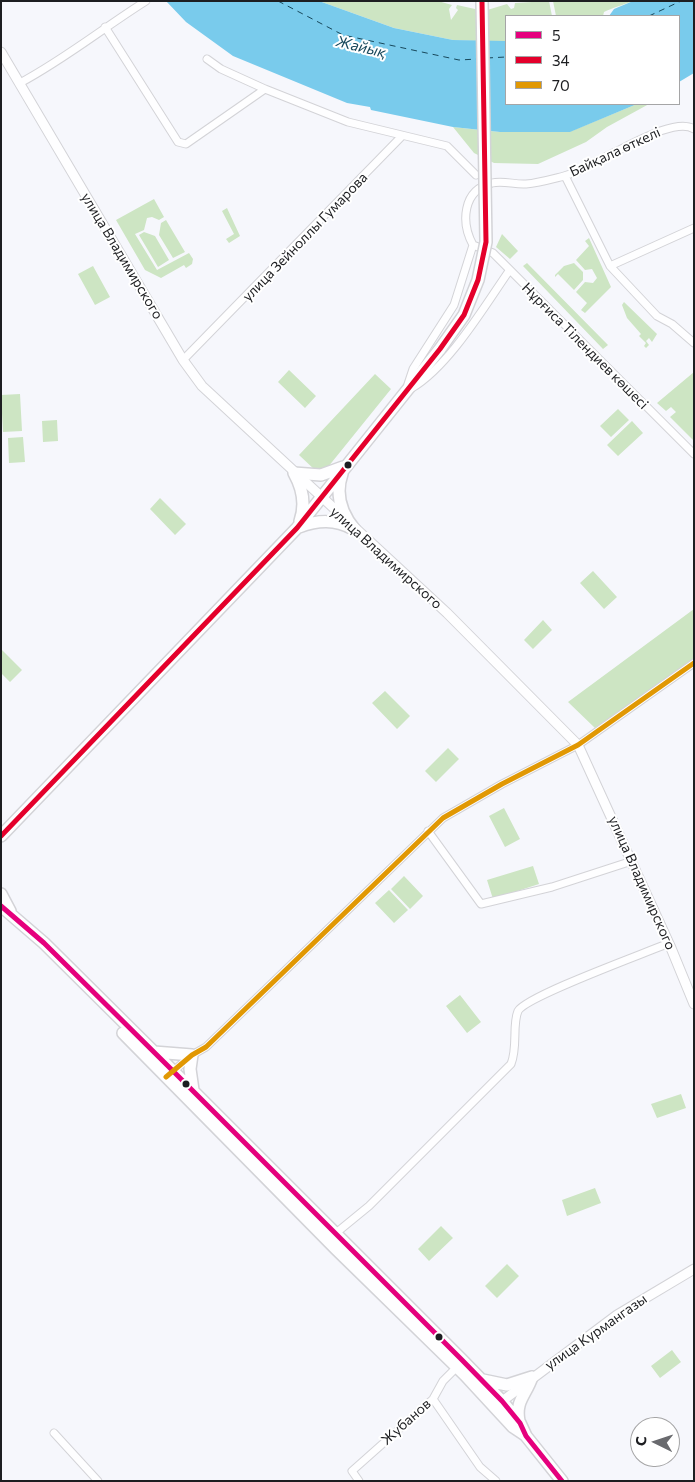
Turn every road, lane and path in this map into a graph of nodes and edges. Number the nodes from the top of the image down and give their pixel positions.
1 (146, 1) edge
2 (482, 1) edge
3 (105, 27) junction
4 (1, 52) edge
5 (207, 59) dead end
6 (20, 83) junction
7 (265, 89) junction
8 (693, 127) edge
9 (401, 136) junction
10 (476, 175) dead end
11 (565, 176) junction
12 (694, 228) edge
13 (473, 245) junction
14 (610, 266) junction
15 (510, 271) junction
16 (694, 342) edge
17 (183, 360) junction
18 (405, 392) junction
19 (694, 454) edge
20 (345, 467) junction
21 (294, 473) junction
22 (320, 498) junction
23 (297, 528) junction
24 (355, 530) junction
25 (694, 663) edge
26 (578, 745) junction
27 (428, 831) junction
28 (1, 836) edge
29 (632, 861) junction
30 (1, 894) edge
31 (1, 906) edge
32 (5, 916) edge
33 (669, 943) junction
34 (694, 1004) edge
35 (127, 1031) junction
36 (154, 1052) junction
37 (192, 1055) junction
38 (170, 1074) junction
39 (194, 1091) junction
40 (336, 1233) junction
41 (694, 1269) edge
42 (460, 1363) junction
43 (532, 1378) junction
44 (481, 1380) junction
45 (433, 1399) junction
46 (499, 1403) junction
47 (520, 1423) junction
48 (54, 1433) dead end
49 (526, 1436) junction
50 (98, 1481) edge
51 (359, 1481) edge
52 (496, 1481) edge
53 (562, 1481) edge

1 - 3 street
2 - 18 main road, bridge
3 - 6 street
3 - 7 street
4 - 6 street, улица Владимирского
5 - 7 street
6 - 17 street, улица Владимирского
7 - 9 street
8 - 11 street, Байқала өткелі
9 - 10 street
9 - 17 street, улица Зейноллы Гумарова
11 - 13 street, Байқала өткелі
11 - 14 street
12 - 14 street
13 - 15 street, Нұрғиса Тілендиев көшесі
13 - 18 street
14 - 16 street
15 - 18 street
15 - 19 street, Нұрғиса Тілендиев көшесі
17 - 21 street, улица Владимирского
18 - 20 main road
20 - 21 main road
20 - 22 main road
20 - 24 main road
21 - 22 street, улица Владимирского
21 - 23 main road
22 - 23 main road
22 - 24 street, улица Владимирского
23 - 24 main road
23 - 28 main road
24 - 26 street, улица Владимирского
25 - 26 street
26 - 27 street
26 - 29 street, улица Владимирского
27 - 29 street
27 - 37 street
29 - 33 street, улица Владимирского
30 - 32 main road
31 - 32 main road
32 - 35 main road
33 - 34 street, улица Владимирского
33 - 40 street
35 - 36 main road
35 - 38 main road
36 - 37 main road
36 - 38 main road
37 - 38 street
37 - 39 main road
38 - 39 main road
38 - 42 main road
39 - 40 main road
40 - 42 main road
41 - 43 street, улица Курмангазы
42 - 44 main road
42 - 45 street, Жубанов
42 - 46 main road
43 - 44 main road
43 - 46 street, улица Курмангазы
43 - 47 main road
44 - 46 main road
45 - 51 street, Жубанов
45 - 52 street
46 - 47 main road
46 - 49 main road
47 - 49 main road
48 - 50 street
49 - 53 main road

